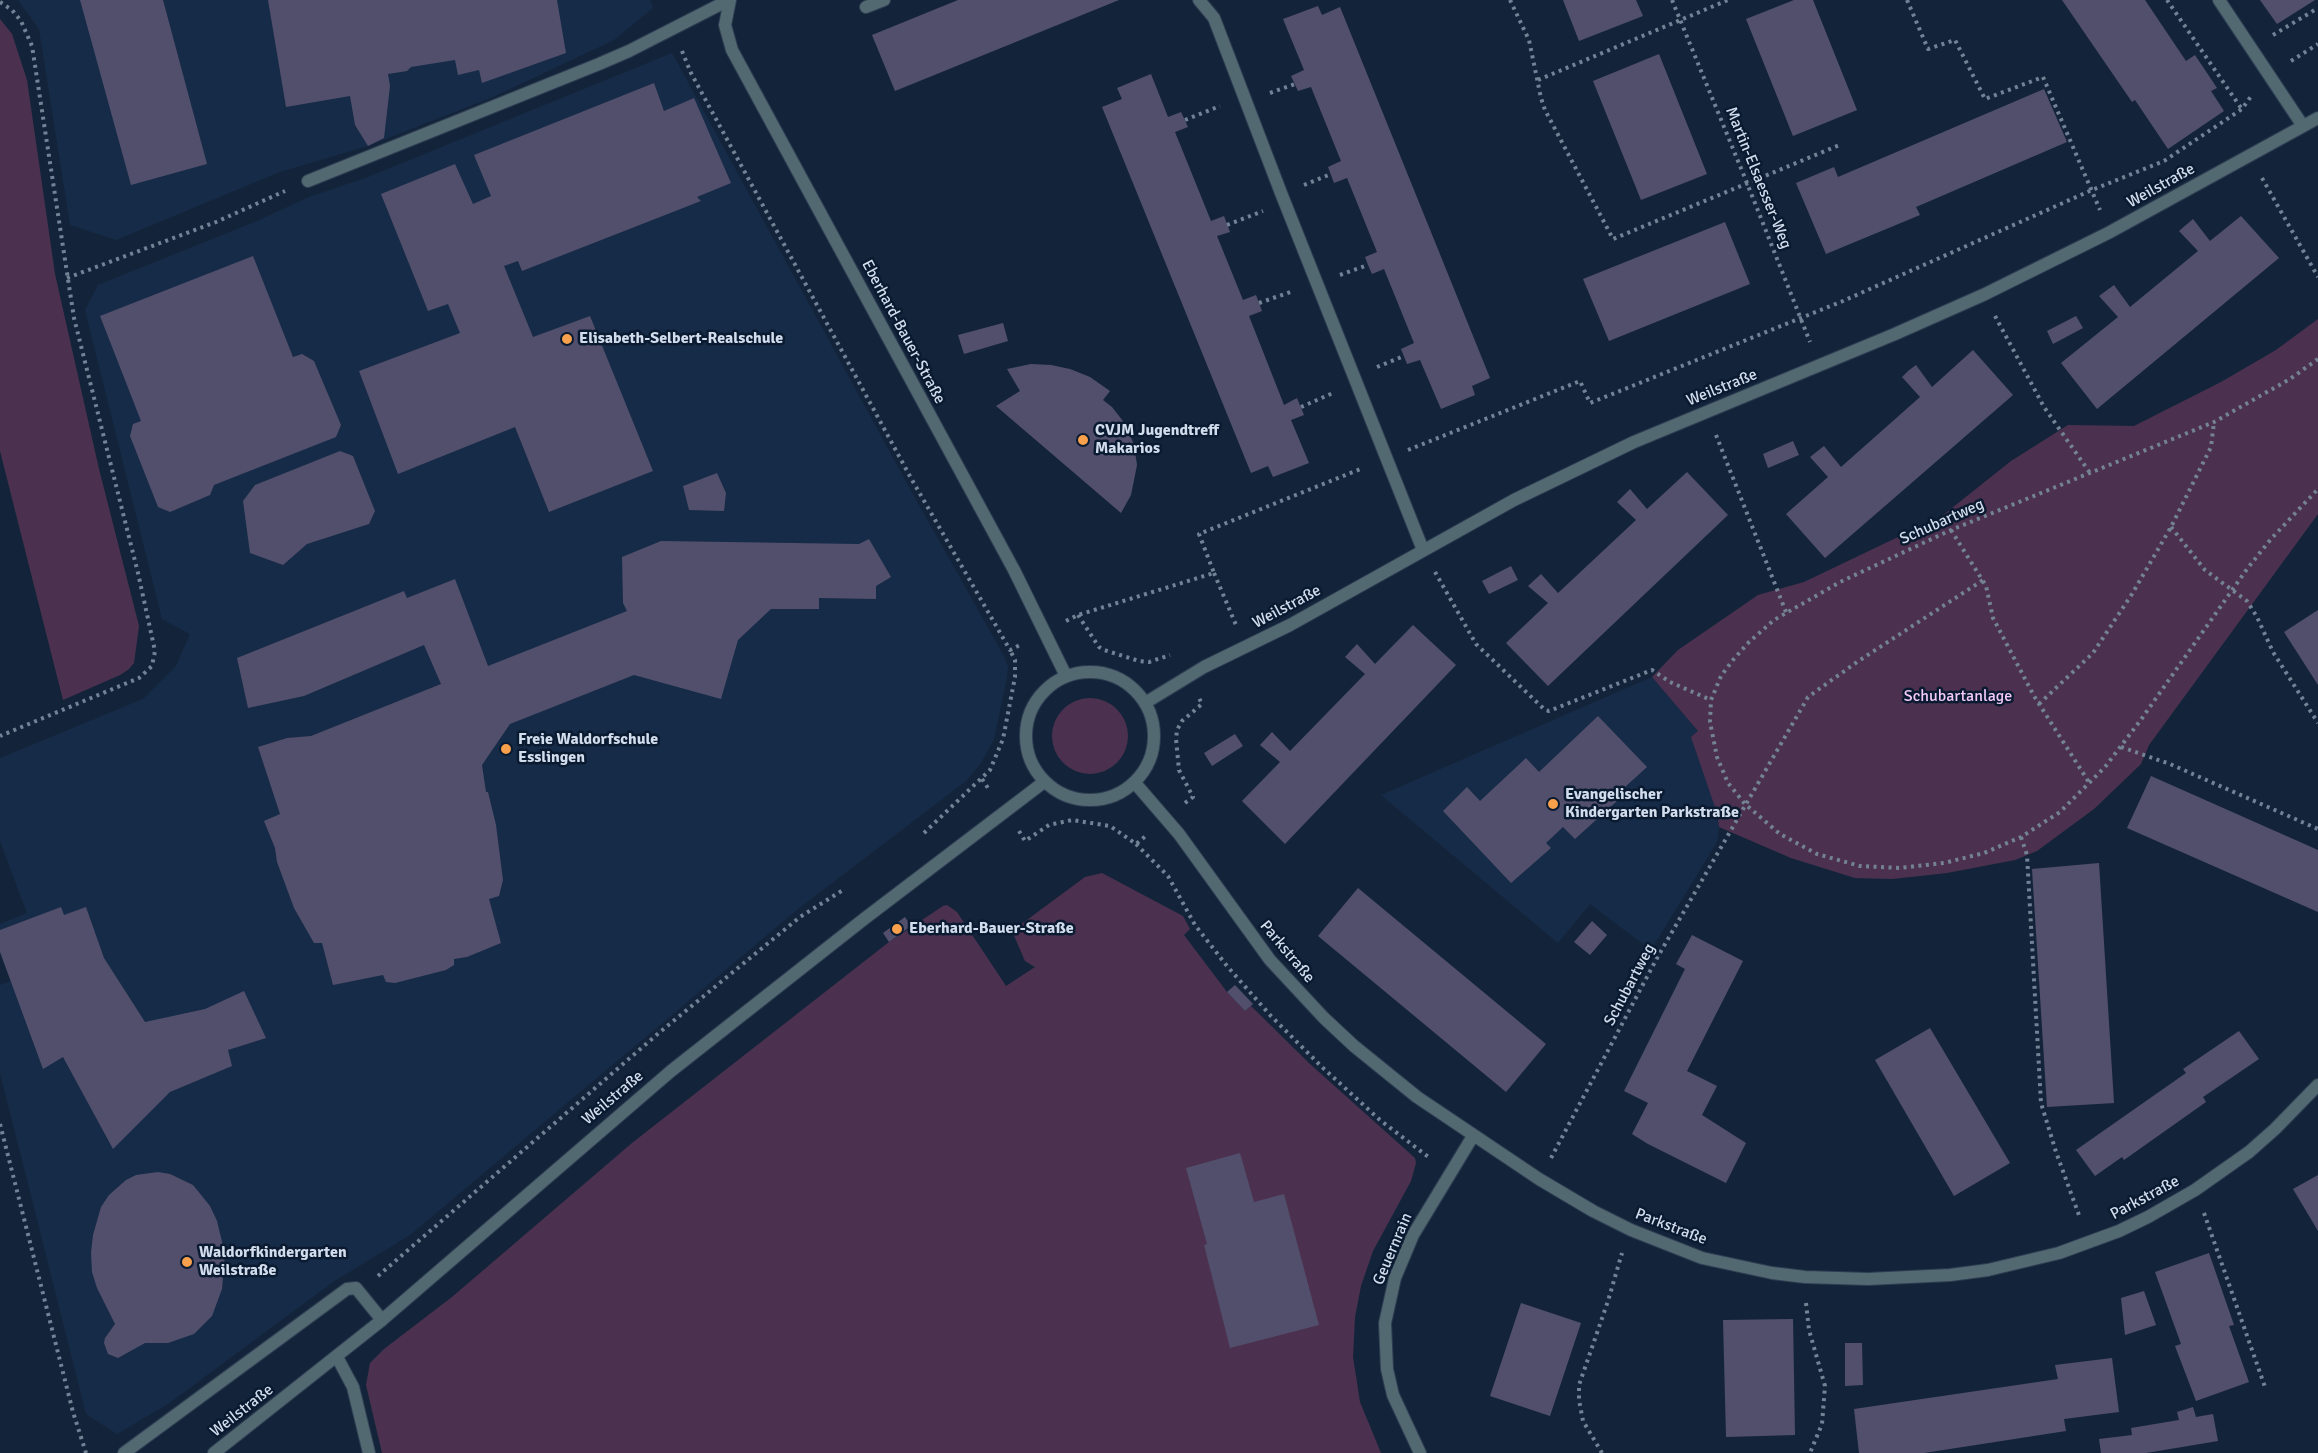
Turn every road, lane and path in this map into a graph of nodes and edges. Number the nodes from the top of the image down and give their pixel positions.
1 (729, 0) edge
2 (884, 0) edge
3 (1200, 0) edge
4 (1509, 0) edge
5 (1672, 0) edge
6 (1728, 0) edge
7 (1907, 0) edge
8 (2168, 0) edge
9 (2219, 0) edge
10 (0, 2) edge
11 (866, 8) dead end
12 (2318, 8) edge
13 (1680, 20) junction
14 (2318, 44) edge
15 (2252, 47) junction
16 (2270, 73) junction
17 (1538, 80) junction
18 (1244, 95) junction
19 (2241, 109) dead end
20 (2318, 118) edge
21 (1185, 120) dead end
22 (2303, 126) junction
23 (1842, 144) dead end
24 (2249, 157) junction
25 (308, 181) joint
26 (1748, 183) junction
27 (1285, 202) junction
28 (1227, 225) dead end
29 (2110, 232) junction
30 (2318, 277) edge
31 (67, 278) junction
32 (1317, 284) junction
33 (1983, 295) junction
34 (1259, 303) dead end
35 (2318, 359) edge
36 (1819, 365) junction
37 (1357, 384) junction
38 (1301, 407) dead end
39 (1706, 412) junction
40 (2214, 422) junction
41 (2090, 473) junction
42 (2318, 489) edge
43 (2171, 527) junction
44 (1952, 530) junction
45 (1423, 550) junction
46 (1214, 573) dead end
47 (1983, 580) junction
48 (2232, 589) junction
49 (1786, 612) junction
50 (1078, 615) dead end
51 (1245, 648) junction
52 (1010, 650) dead end
53 (1066, 676) junction
54 (1186, 678) junction
55 (1711, 700) junction
56 (1145, 703) junction
57 (2038, 704) junction
58 (2318, 723) edge
59 (0, 736) edge
60 (2121, 747) junction
61 (982, 779) junction
62 (1044, 782) junction
63 (1135, 783) junction
64 (2090, 784) junction
65 (1745, 804) junction
66 (1005, 811) junction
67 (1166, 819) junction
68 (2318, 829) edge
69 (924, 833) dead end
70 (2021, 837) junction
71 (1136, 844) junction
72 (843, 890) dead end
73 (2318, 1085) edge
74 (0, 1124) edge
75 (1473, 1136) junction
76 (1451, 1173) junction
77 (1539, 1179) junction
78 (2195, 1190) junction
79 (1631, 1230) junction
80 (2090, 1244) junction
81 (1805, 1277) junction
82 (359, 1292) junction
83 (382, 1320) junction
84 (337, 1357) junction
85 (2265, 1387) dead end
86 (86, 1453) edge
87 (123, 1453) edge
88 (214, 1453) edge
89 (369, 1453) edge
90 (1420, 1453) edge
91 (1602, 1453) edge
92 (1810, 1453) edge

1 - 25 street
1 - 53 street, Eberhard-Bauer-Straße
2 - 11 street
3 - 18 street
4 - 17 path
5 - 13 path, Martin-Elsaesser-Weg
6 - 13 path
7 - 29 path
8 - 19 path
9 - 15 street
10 - 31 path
12 - 15 path
13 - 17 path
13 - 26 path, Martin-Elsaesser-Weg
14 - 16 path
15 - 16 street
16 - 22 street
17 - 26 path
18 - 21 path
18 - 27 street
20 - 22 street, Weilstraße
22 - 24 street, Weilstraße
23 - 26 path
24 - 29 street, Weilstraße
24 - 30 path
25 - 31 path
26 - 36 path, Martin-Elsaesser-Weg
27 - 28 path
27 - 32 street
29 - 33 street, Weilstraße
31 - 59 path
32 - 34 path
32 - 37 street
33 - 36 street, Weilstraße
33 - 41 path
35 - 40 path, Schubartweg
36 - 39 street, Weilstraße
37 - 38 path
37 - 45 street
39 - 45 street, Weilstraße
39 - 49 path
40 - 41 path, Schubartweg
40 - 43 path
41 - 44 path, Schubartweg
42 - 48 path, Schubartweg
43 - 48 path
43 - 57 path
44 - 47 path
44 - 49 path, Schubartweg
45 - 51 street, Weilstraße
45 - 55 path
46 - 51 path
47 - 57 path
47 - 65 path
48 - 58 path
48 - 60 path, Schubartweg
49 - 55 path, Schubartweg
50 - 54 path
51 - 54 street, Weilstraße
52 - 61 path
53 - 56 street
53 - 62 street
54 - 56 street, Weilstraße
54 - 67 path
55 - 65 path, Schubartweg
56 - 63 street
57 - 64 path
60 - 64 path, Schubartweg
60 - 68 path
61 - 66 path
61 - 69 path
62 - 63 street
62 - 66 street, Weilstraße
63 - 67 street, Parkstraße
64 - 70 path, Schubartweg
65 - 70 path, Schubartweg
65 - 77 path, Schubartweg
66 - 71 path
66 - 83 street, Weilstraße
67 - 71 path
67 - 75 street, Parkstraße
70 - 80 path
71 - 76 path
72 - 82 path
73 - 78 street, Parkstraße
74 - 86 path
75 - 76 street, Geuernrain
75 - 77 street, Parkstraße
76 - 90 street, Geuernrain
77 - 79 street, Parkstraße
78 - 80 street, Parkstraße
78 - 85 path
79 - 81 street, Parkstraße
79 - 91 path
80 - 81 street, Parkstraße
81 - 92 path
82 - 83 street
82 - 87 street
83 - 84 street, Weilstraße
84 - 88 street, Weilstraße
84 - 89 street

